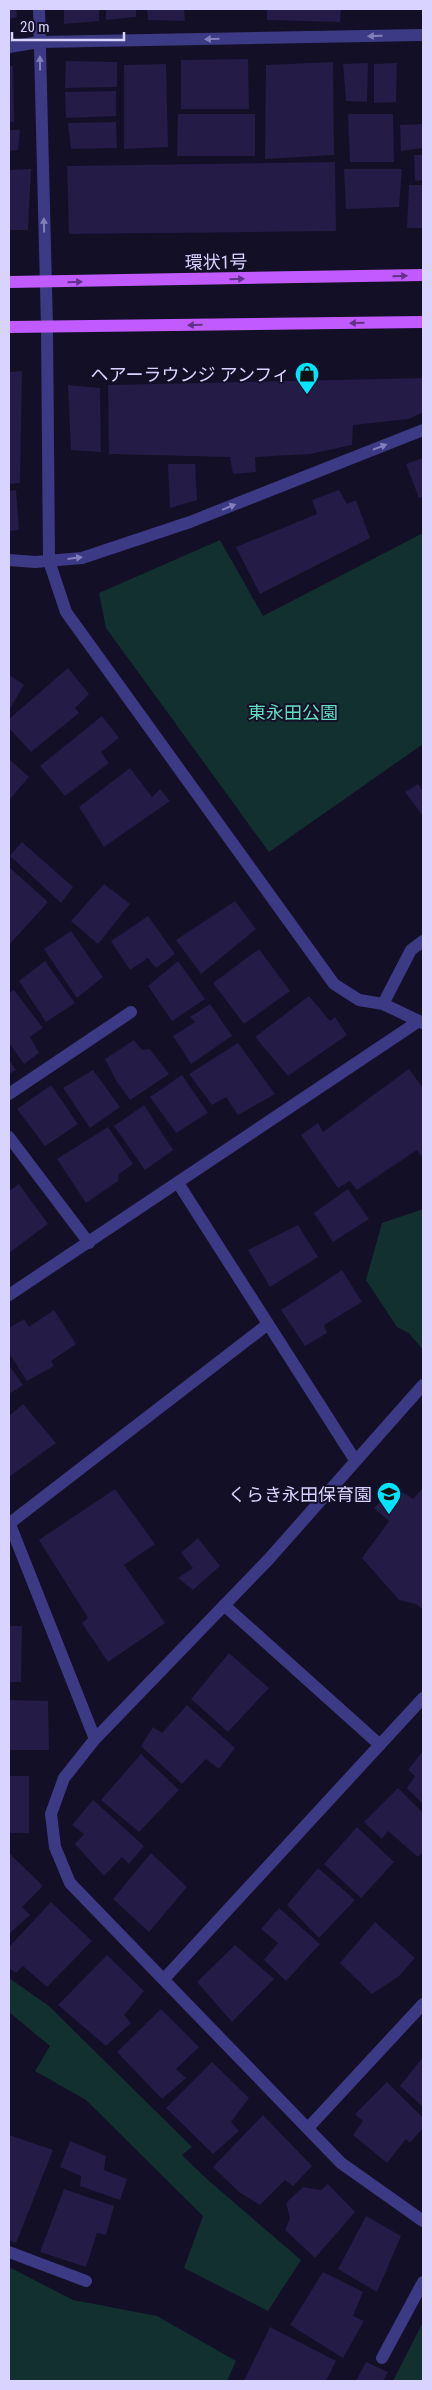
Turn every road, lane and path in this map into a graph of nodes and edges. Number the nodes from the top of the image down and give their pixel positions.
1 (39, 9) edge
2 (423, 35) edge
3 (39, 42) junction
4 (9, 47) edge
5 (423, 275) edge
6 (9, 282) edge
7 (44, 282) junction
8 (423, 322) edge
9 (47, 326) junction
10 (9, 327) edge
11 (423, 430) edge
12 (9, 560) edge
13 (49, 561) junction
14 (423, 941) edge
15 (384, 1004) junction
16 (131, 1012) dead end
17 (421, 1022) edge
18 (9, 1094) edge
19 (9, 1137) edge
20 (178, 1183) junction
21 (89, 1243) junction
22 (9, 1295) edge
23 (268, 1324) junction
24 (423, 1384) edge
25 (355, 1460) junction
26 (9, 1522) edge
27 (224, 1605) junction
28 (423, 1698) edge
29 (95, 1739) junction
30 (380, 1745) junction
31 (164, 1979) junction
32 (423, 2004) edge
33 (308, 2128) junction
34 (423, 2220) edge
35 (9, 2252) edge
36 (86, 2281) dead end
37 (423, 2282) edge
38 (382, 2358) dead end

1 - 3 street
2 -> 3 street
3 - 4 street
7 -> 3 street
7 -> 5 main road, 環状1号
6 - 7 main road, 環状1号
7 - 9 street
8 -> 9 main road
9 - 10 main road
9 - 13 street
13 -> 11 street
12 - 13 street
13 - 15 street
14 - 15 street
15 - 17 street
16 - 18 street
17 - 20 street
19 - 21 street
20 - 21 street
20 - 23 street
21 - 22 street
23 - 25 street
23 - 26 street
24 - 25 street
25 - 27 street
26 - 29 street
27 - 29 street
27 - 30 street
28 - 30 street
29 - 31 street
30 - 31 street
31 - 33 street
32 - 33 street
33 - 34 street
35 - 36 street
37 - 38 street

